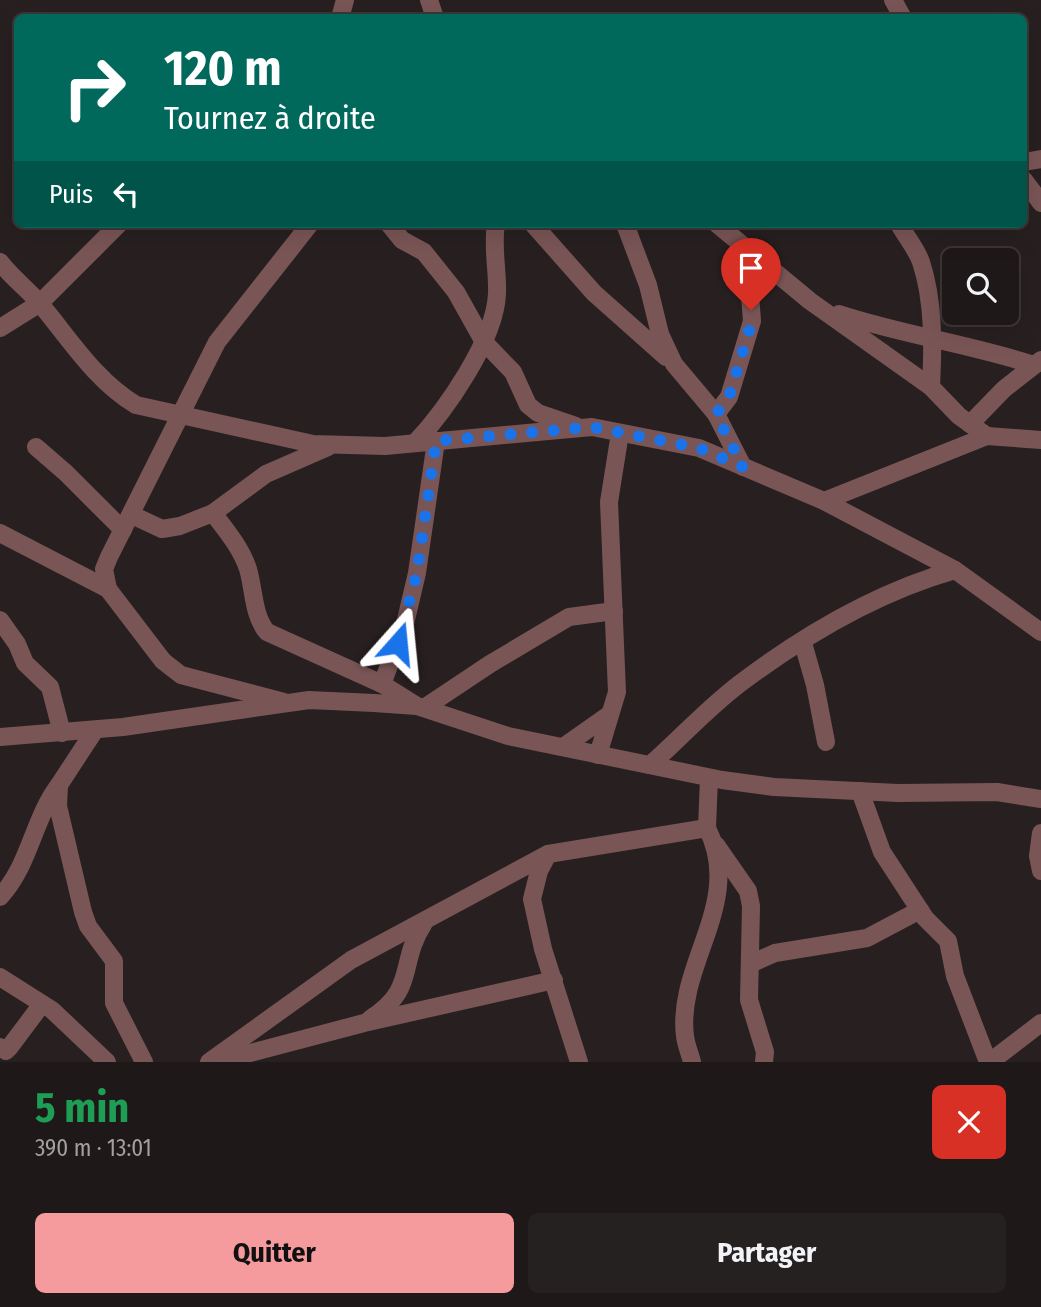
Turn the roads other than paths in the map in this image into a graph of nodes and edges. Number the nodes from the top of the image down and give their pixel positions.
1 (1027, 184) edge
2 (1041, 203) edge
3 (115, 228) edge
4 (307, 228) edge
5 (392, 228) edge
6 (496, 228) edge
7 (537, 228) edge
8 (627, 228) edge
9 (722, 228) edge
10 (901, 228) edge
11 (0, 262) edge
12 (763, 263) junction
13 (40, 303) junction
14 (819, 307) junction
15 (0, 328) edge
16 (932, 341) junction
17 (484, 342) junction
18 (674, 363) junction
19 (1038, 363) edge
20 (931, 387) junction
21 (716, 414) junction
22 (179, 416) junction
23 (970, 424) junction
24 (583, 428) junction
25 (620, 433) junction
26 (988, 436) junction
27 (1041, 440) edge
28 (436, 441) junction
29 (415, 443) junction
30 (334, 444) junction
31 (36, 447) dead end
32 (743, 467) junction
33 (824, 501) junction
34 (213, 513) junction
35 (128, 522) junction
36 (0, 533) edge
37 (955, 570) junction
38 (108, 589) junction
39 (614, 611) junction
40 (0, 621) edge
41 (1041, 632) edge
42 (803, 643) junction
43 (382, 684) junction
44 (287, 703) junction
45 (420, 707) junction
46 (610, 714) junction
47 (95, 730) junction
48 (62, 733) junction
49 (0, 737) edge
50 (827, 742) dead end
51 (562, 747) junction
52 (598, 755) junction
53 (650, 765) junction
54 (709, 778) junction
55 (59, 785) junction
56 (860, 791) junction
57 (1041, 799) edge
58 (37, 828) junction
59 (707, 828) junction
60 (1041, 833) edge
61 (716, 845) junction
62 (68, 850) junction
63 (548, 854) junction
64 (1041, 871) edge
65 (0, 897) edge
66 (920, 911) junction
67 (426, 920) junction
68 (750, 964) junction
69 (0, 977) edge
70 (554, 980) junction
71 (42, 1004) junction
72 (364, 1023) junction
73 (1041, 1023) edge
74 (0, 1047) edge
75 (107, 1062) edge
76 (144, 1062) edge
77 (209, 1062) edge
78 (216, 1062) edge
79 (579, 1062) edge
80 (692, 1062) edge
81 (764, 1062) edge
82 (989, 1062) edge

1 - 2 street
3 - 13 street
4 - 22 street
5 - 17 street
6 - 17 street
7 - 18 street
8 - 18 street
9 - 12 street
10 - 16 street
11 - 13 street
12 - 14 street
12 - 21 street
13 - 15 street
13 - 22 street
14 - 16 street
14 - 20 street
16 - 19 street
16 - 20 street
17 - 24 street
17 - 29 street
18 - 21 street
19 - 23 street
20 - 23 street
21 - 32 street
22 - 30 street
22 - 35 street
23 - 26 street
24 - 25 street
24 - 28 street
25 - 32 street
25 - 39 street
26 - 27 street
26 - 33 street
28 - 29 street
28 - 43 street
29 - 30 street
30 - 34 street
31 - 35 street
32 - 33 street
33 - 37 street
34 - 35 street
34 - 43 street
35 - 38 street
36 - 38 street
37 - 41 street
37 - 42 street
38 - 44 street
39 - 45 street
39 - 46 street
40 - 48 street
42 - 50 street
42 - 53 street
43 - 45 street
44 - 45 street
44 - 47 street
45 - 51 street
46 - 51 street
46 - 52 street
47 - 48 street
47 - 55 street
48 - 49 street
51 - 52 street
52 - 53 street
53 - 54 street
54 - 56 street
54 - 59 street
55 - 58 street
55 - 62 street
56 - 57 street
56 - 66 street
58 - 62 street
58 - 65 street
59 - 61 street
59 - 63 street
60 - 64 street
61 - 68 street
61 - 80 street
62 - 76 street
63 - 67 street
63 - 70 street
66 - 68 street
66 - 82 street
67 - 72 street
67 - 77 street
68 - 81 street
69 - 71 street
70 - 72 street
70 - 79 street
71 - 74 street
71 - 75 street
72 - 78 street
73 - 82 street

